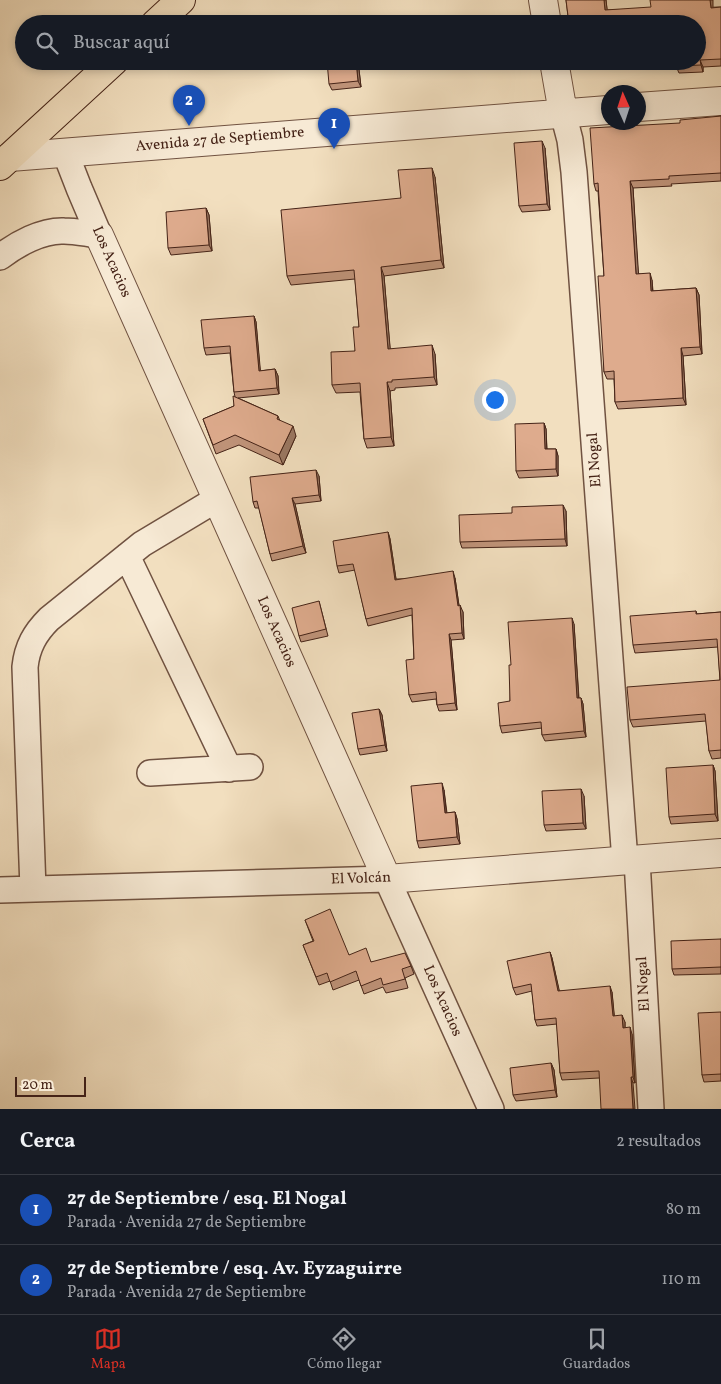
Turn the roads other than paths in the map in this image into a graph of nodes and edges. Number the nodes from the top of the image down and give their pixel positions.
1 (181, 0) edge
2 (543, 0) edge
3 (165, 15) edge
4 (546, 15) edge
5 (104, 70) edge
6 (556, 70) edge
7 (721, 101) edge
8 (646, 106) edge
9 (601, 110) edge
10 (563, 113) junction
11 (66, 152) junction
12 (5, 161) edge
13 (99, 235) junction
14 (0, 258) edge
15 (217, 499) junction
16 (127, 556) junction
17 (150, 773) dead end
18 (721, 853) edge
19 (631, 860) junction
20 (387, 879) junction
21 (33, 889) junction
22 (0, 890) edge
23 (491, 1109) edge
24 (651, 1109) edge

1 - 3 main road
2 - 4 street
5 - 12 main road
6 - 10 street, El Nogal
7 - 8 street
9 - 10 street, Avenida 27 de Septiembre
10 - 11 street, Avenida 27 de Septiembre
10 - 19 street, El Nogal
11 - 12 street, Avenida 27 de Septiembre
11 - 13 street, Los Acacios
13 - 14 street
13 - 15 street, Los Acacios
15 - 16 street
15 - 20 street, Los Acacios
16 - 17 street
16 - 21 street
18 - 19 street, El Volcán
19 - 20 street, El Volcán
19 - 24 street, El Nogal
20 - 21 street, El Volcán
20 - 23 street, Los Acacios
21 - 22 street, El Volcán

